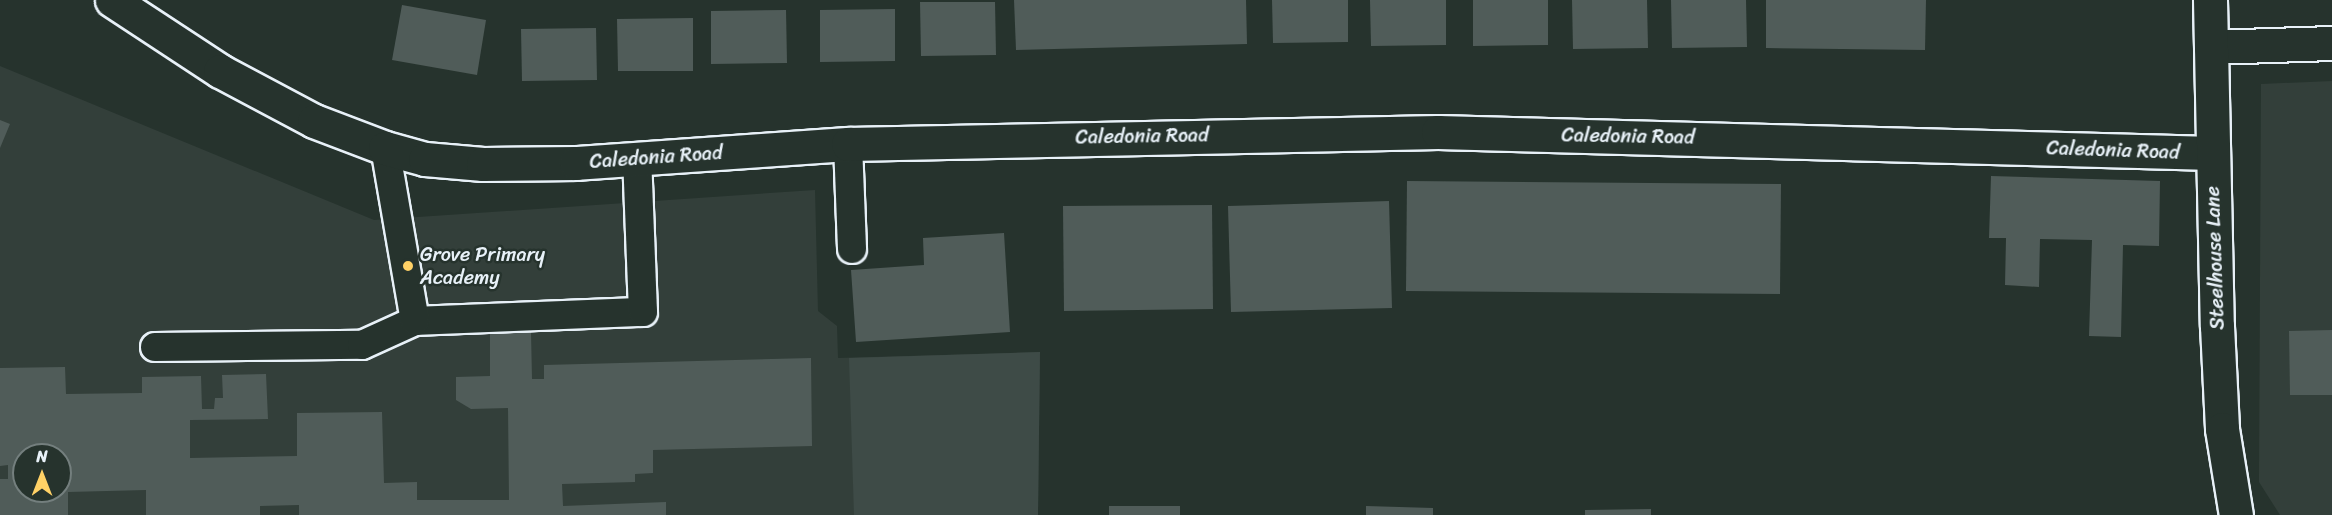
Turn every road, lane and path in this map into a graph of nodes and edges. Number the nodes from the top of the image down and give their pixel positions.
1 (2210, 0) edge
2 (129, 3) edge
3 (2332, 43) edge
4 (2211, 47) junction
5 (848, 144) junction
6 (385, 148) junction
7 (2213, 153) junction
8 (637, 159) junction
9 (852, 249) dead end
10 (415, 321) junction
11 (154, 346) dead end
12 (2236, 515) edge

1 - 4 street, Steelhouse Lane
2 - 6 street, Caledonia Road
3 - 4 street
4 - 7 street, Steelhouse Lane
5 - 7 street, Caledonia Road
5 - 8 street, Caledonia Road
5 - 9 lane
6 - 8 street, Caledonia Road
6 - 10 lane
7 - 12 street, Steelhouse Lane
8 - 10 lane
10 - 11 lane

